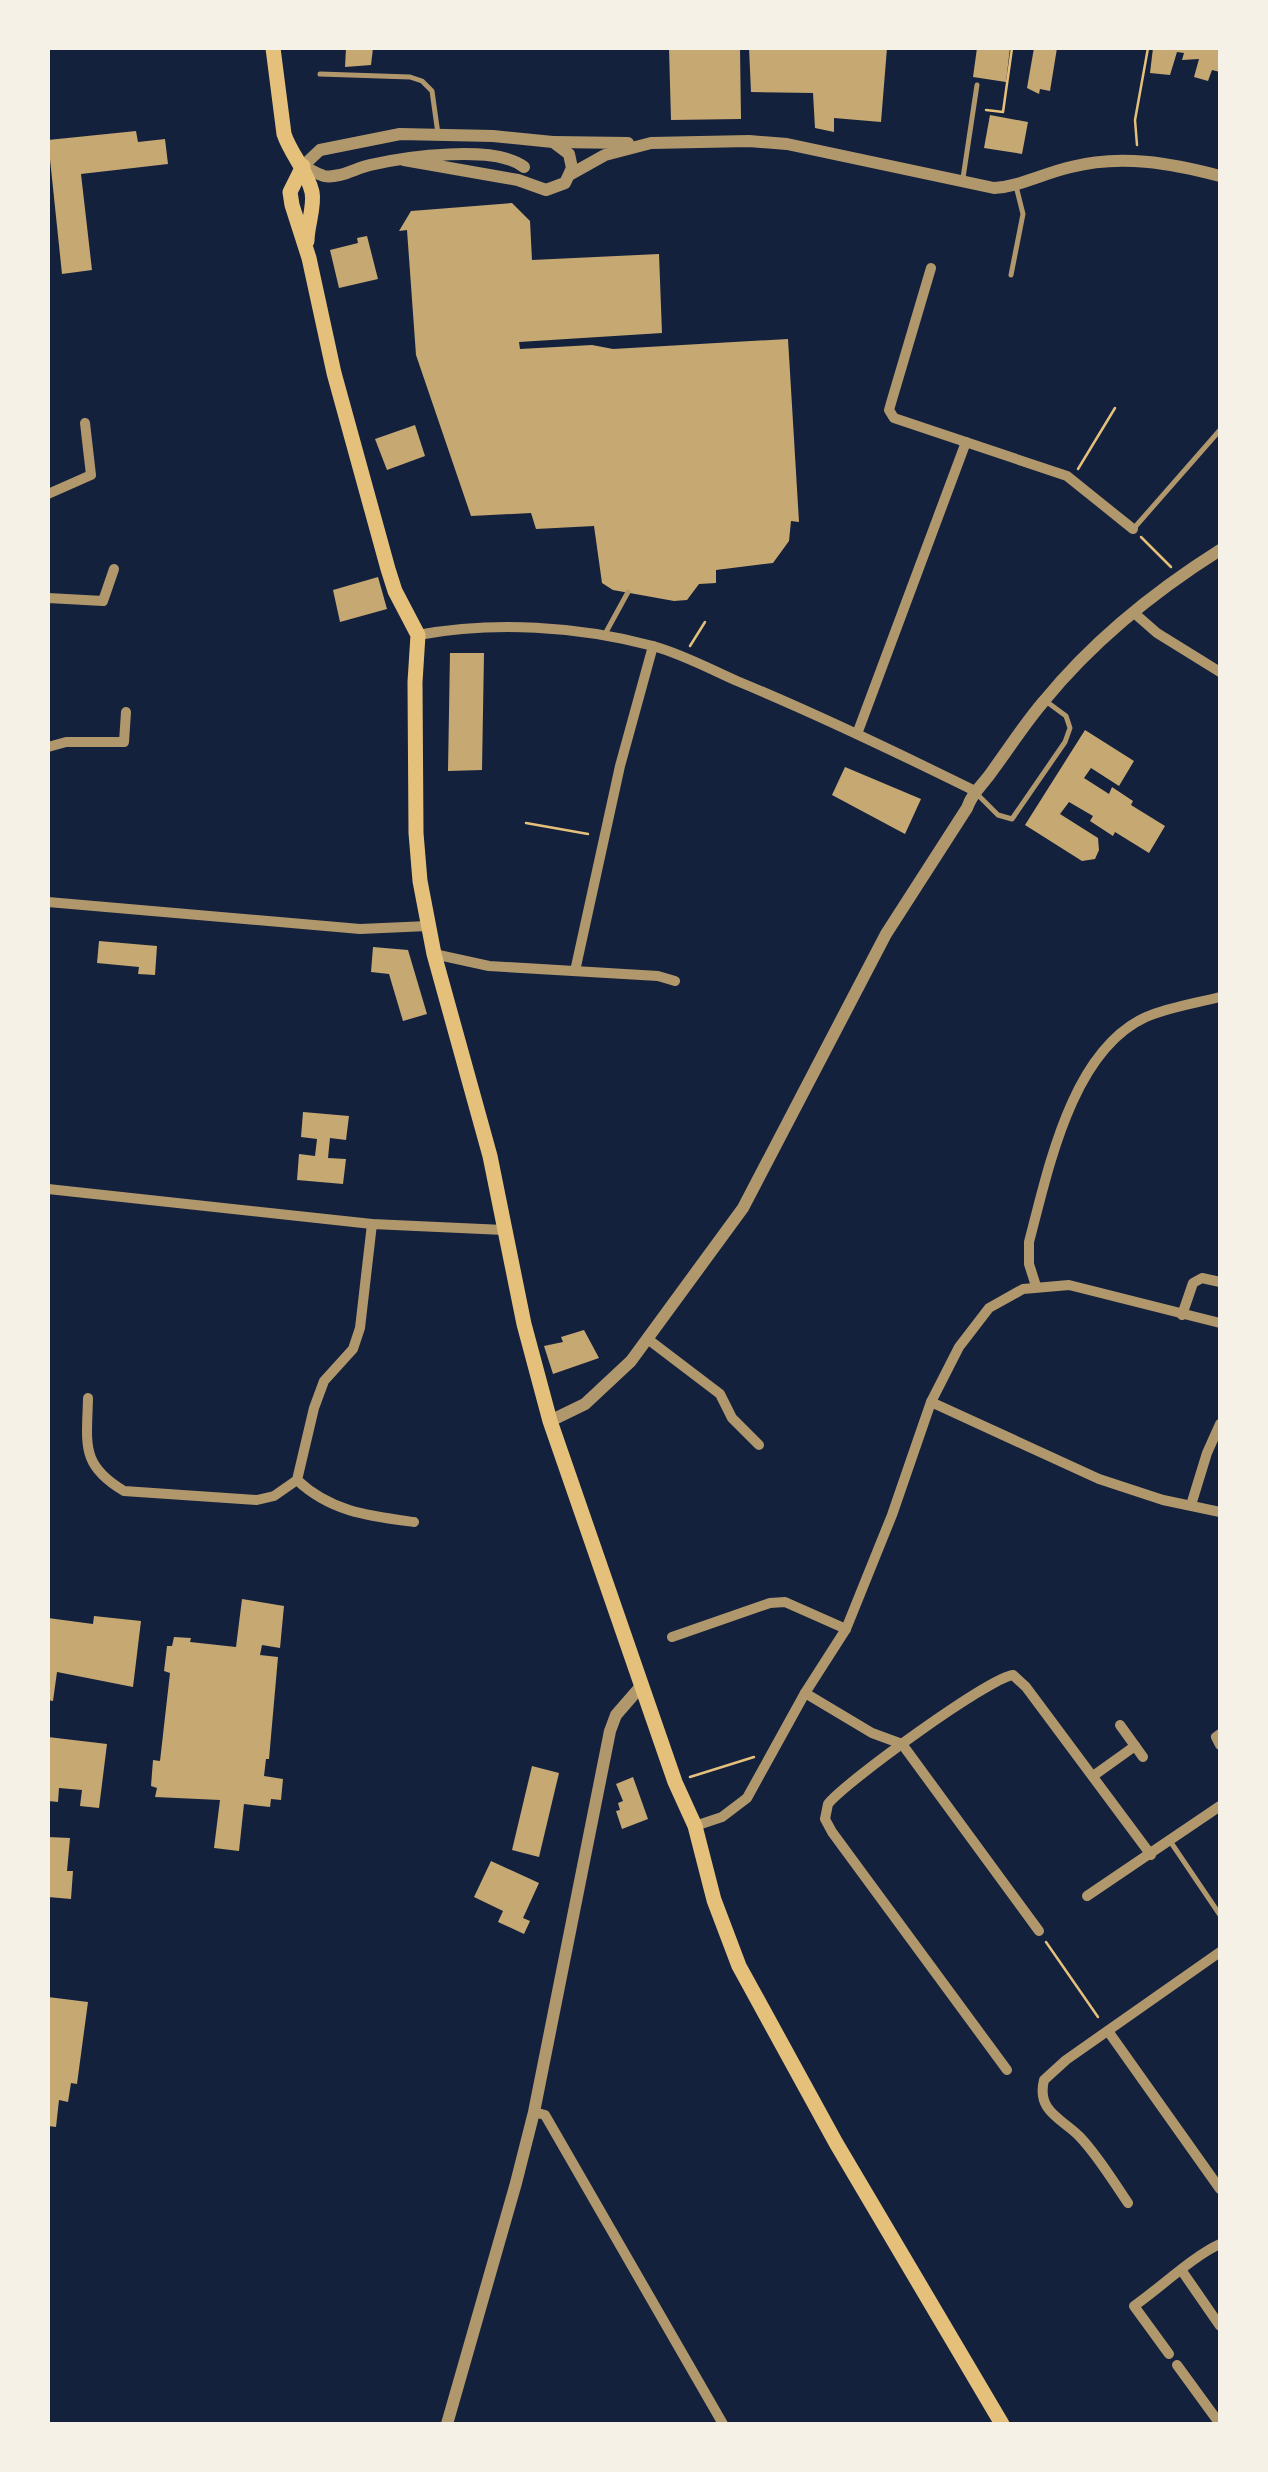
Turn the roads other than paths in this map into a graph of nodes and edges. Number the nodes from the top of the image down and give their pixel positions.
1 (274, 49) edge
2 (320, 74) dead end
3 (977, 85) dead end
4 (438, 134) junction
5 (651, 142) junction
6 (548, 143) junction
7 (404, 160) junction
8 (302, 166) junction
9 (524, 167) junction
10 (571, 174) junction
11 (1220, 176) edge
12 (963, 181) junction
13 (534, 184) junction
14 (1016, 186) junction
15 (306, 250) junction
16 (931, 268) dead end
17 (1011, 275) dead end
18 (85, 423) dead end
19 (1220, 430) edge
20 (966, 442) junction
21 (48, 494) edge
22 (1133, 529) joint
23 (1220, 550) edge
24 (114, 569) dead end
25 (628, 592) dead end
26 (48, 598) edge
27 (1133, 612) junction
28 (418, 636) junction
29 (604, 637) junction
30 (654, 646) junction
31 (1220, 672) edge
32 (1044, 700) junction
33 (126, 712) dead end
34 (857, 734) junction
35 (48, 747) edge
36 (973, 790) junction
37 (48, 902) edge
38 (428, 926) junction
39 (434, 954) junction
40 (574, 971) junction
41 (675, 982) dead end
42 (1220, 997) edge
43 (48, 1189) edge
44 (372, 1224) junction
45 (504, 1230) junction
46 (1220, 1282) edge
47 (1036, 1286) junction
48 (1182, 1315) junction
49 (1220, 1324) edge
50 (649, 1340) junction
51 (88, 1398) dead end
52 (931, 1402) junction
53 (550, 1421) junction
54 (1220, 1424) edge
55 (758, 1445) dead end
56 (297, 1480) junction
57 (1191, 1505) junction
58 (1220, 1512) edge
59 (414, 1522) dead end
60 (846, 1629) junction
61 (672, 1637) dead end
62 (642, 1686) junction
63 (805, 1692) junction
64 (1120, 1724) dead end
65 (1220, 1734) edge
66 (902, 1744) junction
67 (1220, 1745) edge
68 (1136, 1746) junction
69 (1143, 1758) dead end
70 (1093, 1776) junction
71 (1220, 1806) edge
72 (696, 1826) junction
73 (1170, 1841) junction
74 (1151, 1855) junction
75 (1087, 1896) dead end
76 (1220, 1915) edge
77 (1038, 1931) road end
78 (1220, 1954) edge
79 (1108, 2031) junction
80 (1007, 2070) dead end
81 (534, 2112) junction
82 (1220, 2188) edge
83 (1128, 2203) dead end
84 (1220, 2244) edge
85 (1182, 2271) junction
86 (1220, 2326) edge
87 (1169, 2354) dead end
88 (1178, 2365) dead end
89 (447, 2424) edge
90 (723, 2424) edge
91 (1002, 2424) edge
92 (1220, 2424) edge

1 - 8 main road
2 - 4 lane
3 - 12 lane
4 - 6 street
4 - 8 street
5 - 6 street
5 - 10 street
5 - 12 street
6 - 9 street
6 - 10 street
7 - 8 street
7 - 9 street
7 - 13 street
8 - 15 main road
8 - 15 main road
9 - 13 street
10 - 13 street
11 - 14 street
12 - 14 street
14 - 17 lane
15 - 28 main road
16 - 20 street
18 - 21 street
19 - 22 lane
20 - 22 street
20 - 34 street
23 - 27 street
24 - 26 street
25 - 29 lane
27 - 31 street
27 - 32 street
28 - 29 street
28 - 38 main road
29 - 30 street
30 - 34 street
30 - 40 street
32 - 36 street
32 - 36 lane
33 - 35 street
34 - 36 street
36 - 50 street
37 - 38 street
38 - 39 main road
39 - 40 street
39 - 45 main road
40 - 41 street
42 - 47 street
43 - 44 street
44 - 45 street
44 - 56 street
45 - 53 main road
46 - 48 street
47 - 48 street
47 - 52 street
48 - 49 street
50 - 53 street
50 - 55 street
51 - 56 street
52 - 57 street
52 - 60 street
53 - 62 main road
54 - 57 street
56 - 59 street
57 - 58 street
60 - 61 street
60 - 63 street
62 - 72 main road
62 - 81 street
63 - 66 street
63 - 72 street
64 - 68 street
65 - 67 street
66 - 70 street
66 - 77 street
66 - 80 street
68 - 69 street
68 - 70 street
70 - 74 street
71 - 73 street
72 - 91 main road
73 - 74 street
73 - 76 lane
74 - 75 street
78 - 79 street
79 - 82 street
79 - 83 street
81 - 89 street
81 - 90 street
84 - 85 street
85 - 86 street
85 - 87 street
88 - 92 street

